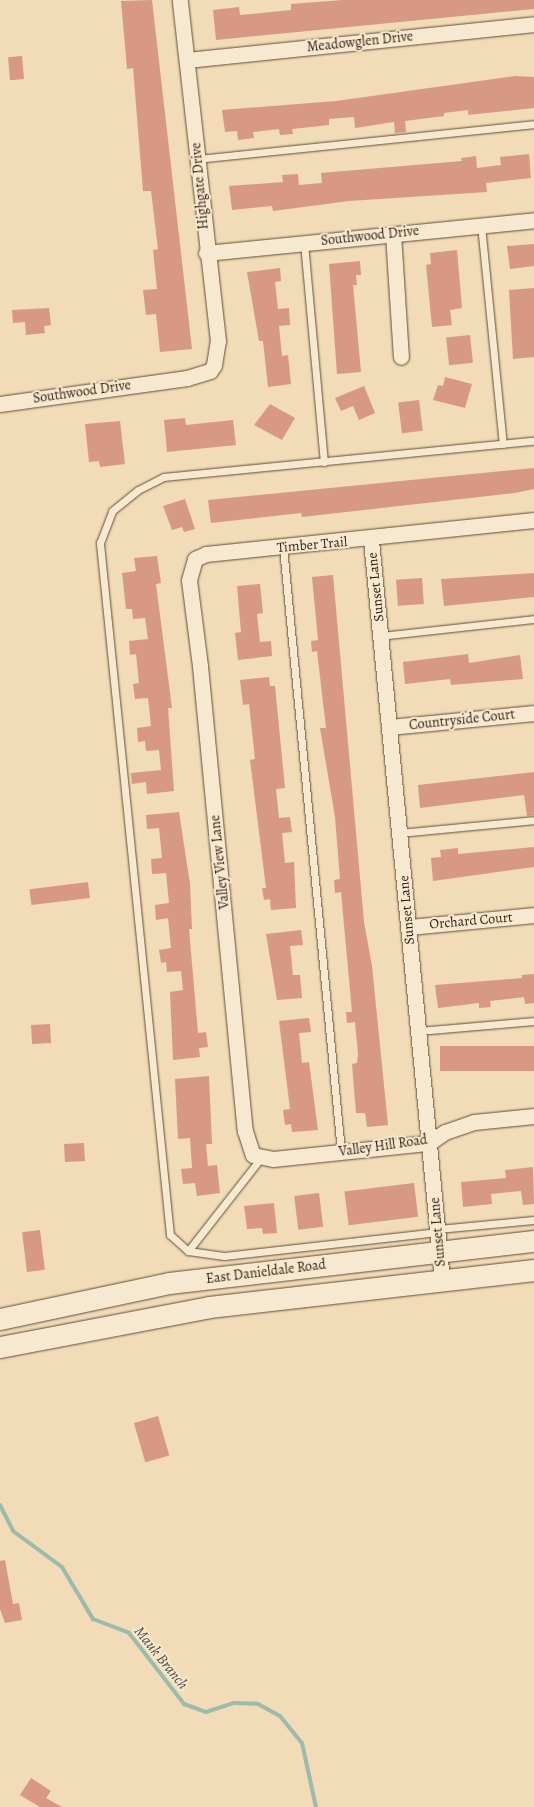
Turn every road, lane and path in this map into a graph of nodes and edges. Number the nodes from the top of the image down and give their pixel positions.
1 (180, 0) edge
2 (534, 24) edge
3 (187, 60) junction
4 (534, 124) edge
5 (197, 159) junction
6 (534, 220) edge
7 (481, 225) junction
8 (392, 234) junction
9 (304, 243) junction
10 (206, 253) junction
11 (401, 357) dead end
12 (210, 371) joint
13 (0, 404) edge
14 (534, 441) edge
15 (503, 444) junction
16 (324, 462) junction
17 (534, 520) edge
18 (371, 540) junction
19 (282, 547) junction
20 (190, 567) joint
21 (534, 619) edge
22 (380, 636) junction
23 (534, 713) edge
24 (389, 727) junction
25 (534, 820) edge
26 (400, 833) junction
27 (534, 915) edge
28 (409, 926) junction
29 (534, 1021) edge
30 (419, 1031) junction
31 (534, 1116) edge
32 (429, 1143) junction
33 (341, 1152) junction
34 (257, 1156) junction
35 (534, 1220) edge
36 (438, 1238) junction
37 (534, 1241) edge
38 (188, 1251) junction
39 (534, 1270) edge
40 (247, 1274) junction
41 (442, 1280) junction
42 (249, 1302) junction
43 (0, 1319) edge
44 (0, 1348) edge

1 - 3 street, Highgate Drive
2 - 3 street, Meadowglen Drive
3 - 5 street, Highgate Drive
4 - 5 lane
5 - 10 street, Highgate Drive
6 - 7 street, Southwood Drive
7 - 8 street, Southwood Drive
7 - 15 lane
8 - 9 street, Southwood Drive
8 - 11 street
9 - 10 street, Southwood Drive
9 - 16 lane
10 - 12 street, Highgate Drive
12 - 13 street, Southwood Drive
14 - 15 lane
15 - 16 lane
16 - 38 lane
17 - 18 street, Timber Trail
18 - 19 street, Timber Trail
18 - 22 street, Sunset Lane
19 - 20 street, Timber Trail
19 - 33 lane
20 - 34 street, Valley View Lane
21 - 22 lane
22 - 24 street, Sunset Lane
23 - 24 street, Countryside Court
24 - 26 street, Sunset Lane
25 - 26 lane
26 - 28 street, Sunset Lane
27 - 28 street, Orchard Court
28 - 30 street, Sunset Lane
29 - 30 lane
30 - 32 street, Sunset Lane
31 - 32 street, Valley Hill Road
32 - 33 street, Valley Hill Road
32 - 36 street, Sunset Lane
33 - 34 street, Valley Hill Road
34 - 38 lane
35 - 36 lane
36 - 37 main road, East Danieldale Road
36 - 38 lane
36 - 40 main road, East Danieldale Road
36 - 41 street, Sunset Lane
39 - 41 main road, East Danieldale Road
40 - 42 main road
40 - 43 main road, East Danieldale Road
41 - 42 main road, East Danieldale Road
42 - 44 main road, East Danieldale Road

